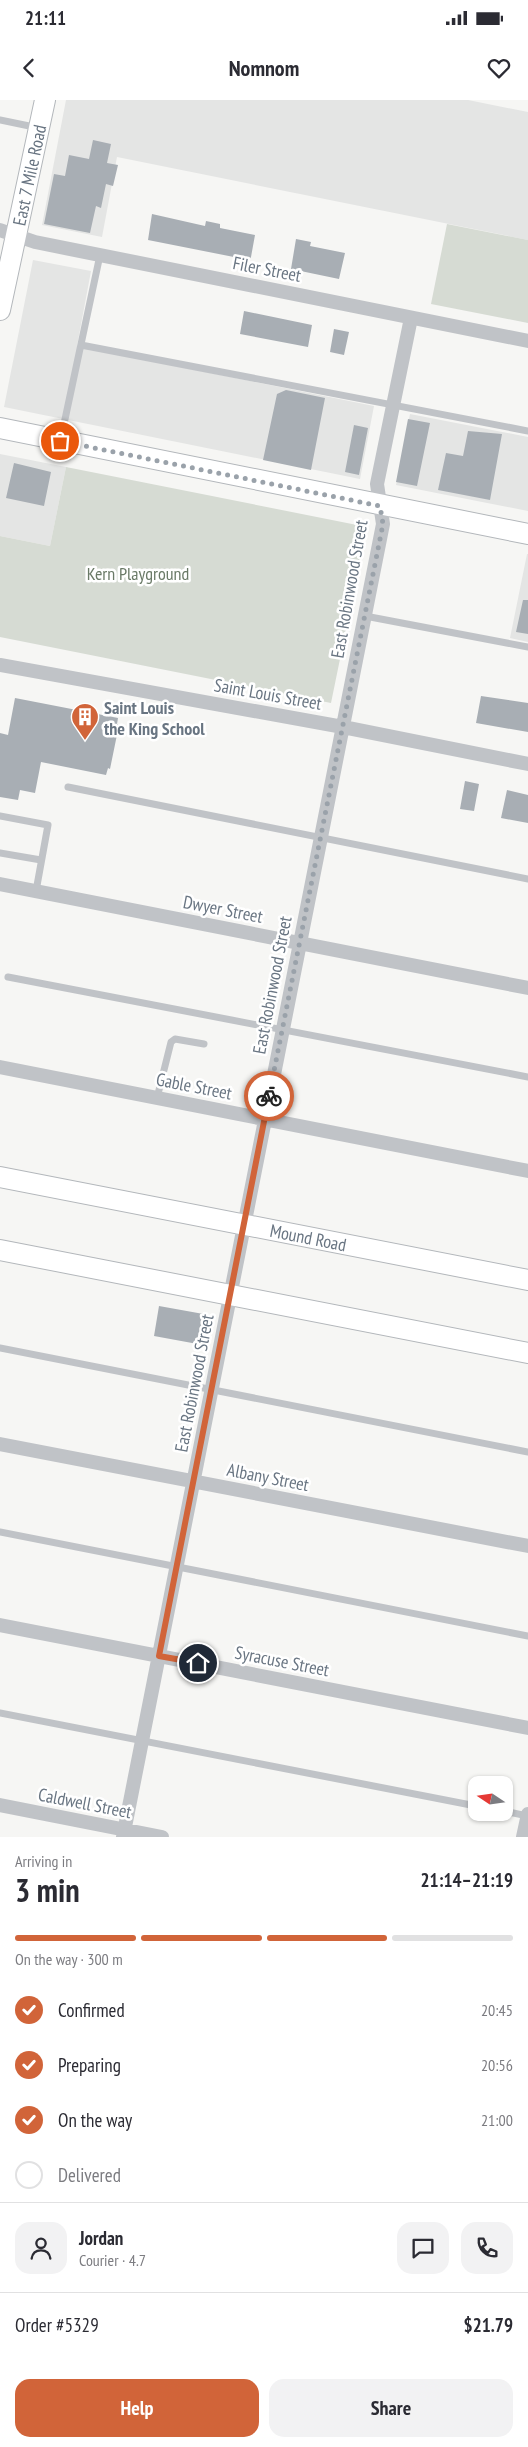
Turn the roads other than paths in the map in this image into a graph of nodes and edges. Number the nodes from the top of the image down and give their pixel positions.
1 (45, 100) edge
2 (0, 120) edge
3 (39, 128) junction
4 (8, 233) edge
5 (100, 254) junction
6 (0, 310) edge
7 (411, 318) junction
8 (528, 341) edge
9 (81, 345) junction
10 (393, 405) junction
11 (0, 428) edge
12 (528, 431) edge
13 (60, 441) junction
14 (380, 506) junction
15 (528, 534) edge
16 (364, 616) junction
17 (528, 648) edge
18 (0, 664) edge
19 (343, 727) junction
20 (528, 764) edge
21 (68, 786) dead end
22 (0, 816) edge
23 (321, 837) junction
24 (0, 853) edge
25 (42, 860) junction
26 (528, 879) edge
27 (0, 884) edge
28 (36, 891) junction
29 (300, 943) junction
30 (8, 977) dead end
31 (528, 988) edge
32 (282, 1030) junction
33 (204, 1044) dead end
34 (0, 1066) edge
35 (528, 1078) edge
36 (157, 1098) junction
37 (264, 1119) junction
38 (528, 1171) edge
39 (0, 1177) edge
40 (243, 1224) junction
41 (0, 1250) edge
42 (528, 1280) edge
43 (230, 1295) junction
44 (0, 1348) edge
45 (528, 1353) edge
46 (212, 1389) junction
47 (0, 1444) edge
48 (528, 1452) edge
49 (194, 1481) junction
50 (0, 1532) edge
51 (528, 1546) edge
52 (177, 1566) junction
53 (0, 1625) edge
54 (528, 1636) edge
55 (159, 1656) junction
56 (0, 1713) edge
57 (528, 1728) edge
58 (142, 1741) junction
59 (468, 1804) edge
60 (0, 1805) edge
61 (513, 1812) edge
62 (528, 1815) edge
63 (124, 1833) edge
64 (162, 1837) edge
65 (523, 1837) edge

1 - 3 main road, East 7 Mile Road
2 - 3 lane
3 - 4 main road, East 7 Mile Road
4 - 5 street, Filer Street
4 - 6 main road, East 7 Mile Road
5 - 7 street, Filer Street
5 - 9 lane
7 - 8 street, Filer Street
7 - 10 street, East Robinwood Street
9 - 10 lane
9 - 13 lane
10 - 12 lane
10 - 14 street, East Robinwood Street
11 - 13 main road
13 - 14 main road
14 - 15 main road
14 - 16 street, East Robinwood Street
16 - 17 lane
16 - 19 street, East Robinwood Street
18 - 19 street, Saint Louis Street
19 - 20 street, Saint Louis Street
19 - 23 street, East Robinwood Street
21 - 23 lane
22 - 25 lane
23 - 26 lane
23 - 29 street, East Robinwood Street
24 - 25 lane
25 - 28 lane
27 - 28 street, Dwyer Street
28 - 29 street, Dwyer Street
29 - 31 street, Dwyer Street
29 - 32 street, East Robinwood Street
30 - 32 lane
32 - 35 lane
32 - 37 street, East Robinwood Street
33 - 36 lane
34 - 36 street, Gable Street
36 - 37 street, Gable Street
37 - 38 street, Gable Street
37 - 40 street, East Robinwood Street
39 - 40 main road, Mound Road
40 - 42 main road, Mound Road
40 - 43 street, East Robinwood Street
41 - 43 main road
43 - 45 main road
43 - 46 street, East Robinwood Street
44 - 46 lane
46 - 48 lane
46 - 49 street, East Robinwood Street
47 - 49 street, Albany Street
49 - 51 street, Albany Street
49 - 52 street, East Robinwood Street
50 - 52 lane
52 - 54 lane
52 - 55 street, East Robinwood Street
53 - 55 street, Syracuse Street
55 - 57 street, Syracuse Street
55 - 58 street, East Robinwood Street
56 - 58 lane
58 - 59 lane
58 - 63 street, East Robinwood Street
60 - 63 street, Caldwell Street
61 - 62 lane
62 - 65 street
63 - 64 street, Caldwell Street

